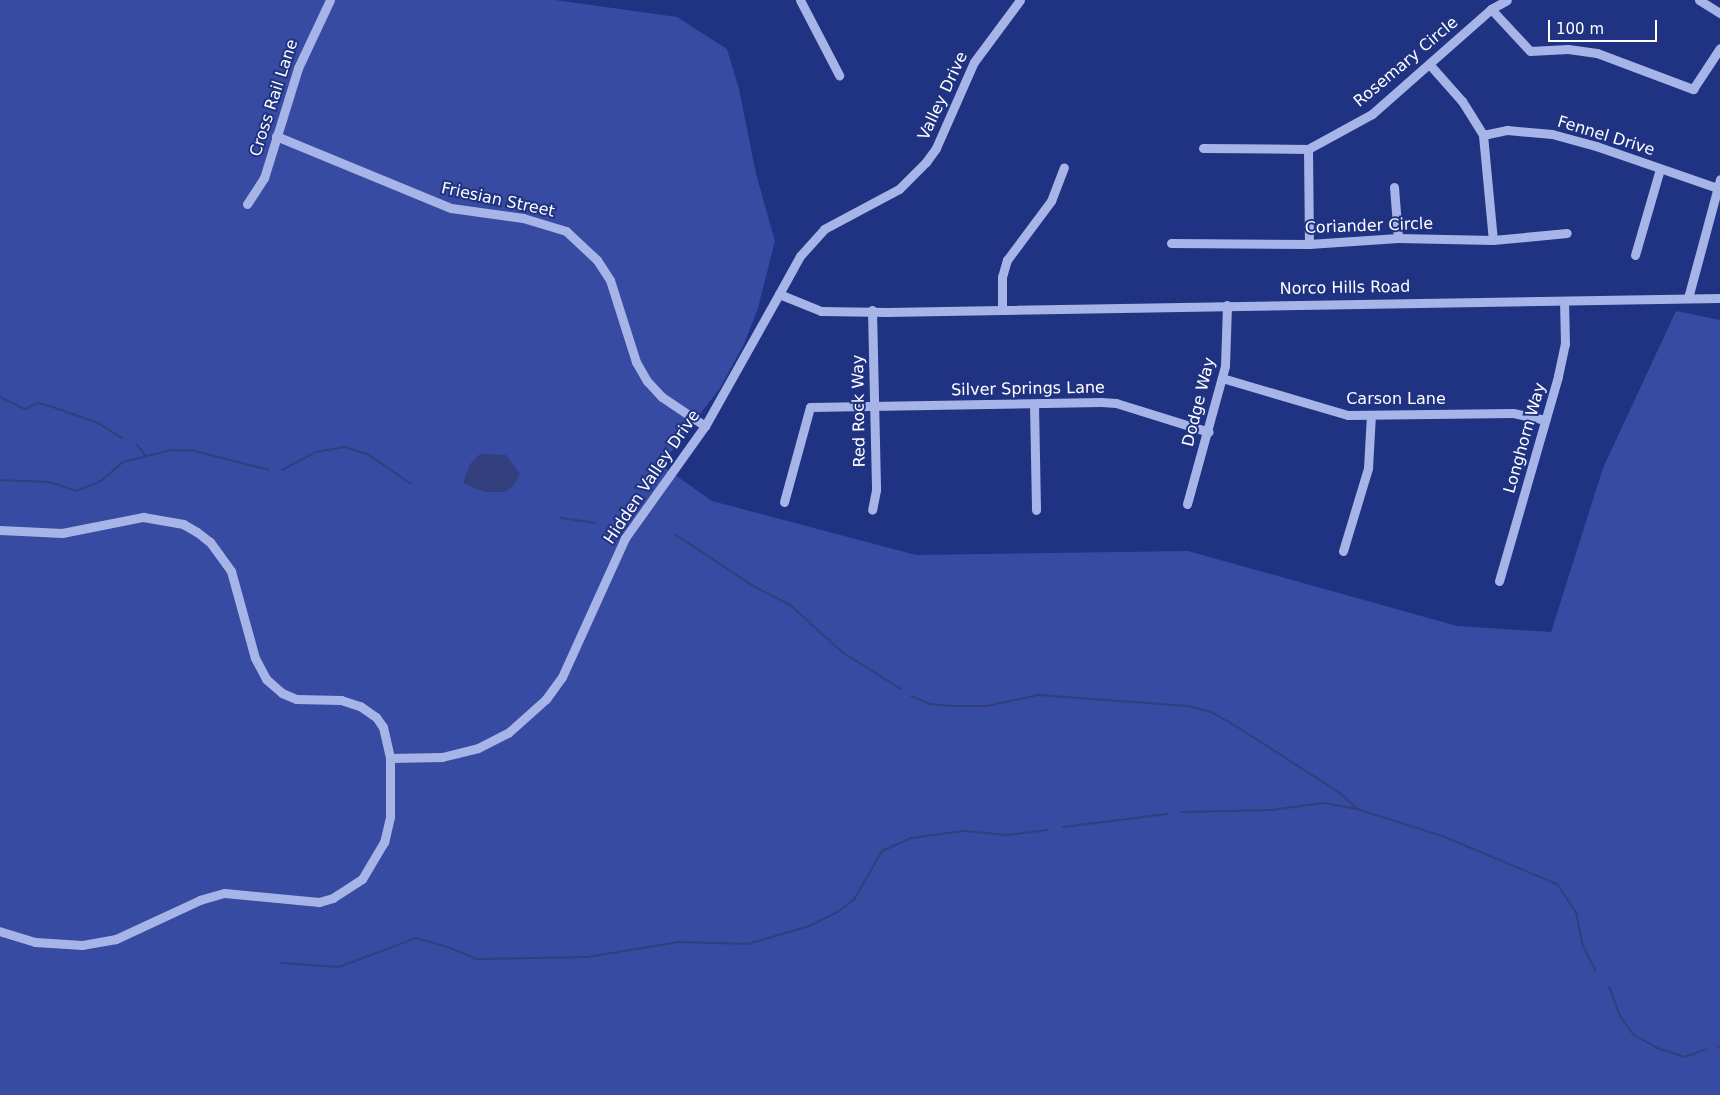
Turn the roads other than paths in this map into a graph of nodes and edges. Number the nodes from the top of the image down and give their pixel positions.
1 (330, 0) edge
2 (800, 0) edge
3 (1020, 0) edge
4 (1507, 0) edge
5 (1699, 0) edge
6 (1491, 9) junction
7 (1720, 12) edge
8 (1720, 48) edge
9 (1430, 65) junction
10 (839, 75) dead end
11 (1483, 135) junction
12 (276, 136) junction
13 (1203, 148) dead end
14 (1308, 149) junction
15 (1064, 167) dead end
16 (1660, 169) junction
17 (1720, 179) edge
18 (1394, 187) dead end
19 (1718, 189) edge
20 (247, 204) dead end
21 (1567, 233) dead end
22 (1398, 238) junction
23 (1493, 240) junction
24 (1171, 243) dead end
25 (1309, 244) junction
26 (1635, 255) dead end
27 (779, 294) junction
28 (1688, 298) junction
29 (1720, 298) edge
30 (1564, 301) junction
31 (1227, 305) junction
32 (1002, 309) junction
33 (872, 310) junction
34 (1222, 378) junction
35 (1034, 404) junction
36 (874, 406) junction
37 (1371, 414) junction
38 (1545, 420) junction
39 (705, 426) junction
40 (1209, 432) junction
41 (784, 502) dead end
42 (1187, 504) dead end
43 (872, 510) dead end
44 (1036, 510) dead end
45 (0, 530) edge
46 (1343, 552) dead end
47 (1499, 581) dead end
48 (390, 758) junction
49 (0, 931) edge

1 - 12 street, Cross Rail Lane
2 - 10 street
3 - 27 street, Valley Drive
4 - 6 street, Rosemary Circle
5 - 7 street
6 - 8 street
6 - 9 street, Rosemary Circle
9 - 11 street
9 - 14 street, Rosemary Circle
11 - 16 street, Fennel Drive
11 - 23 street
12 - 20 street, Cross Rail Lane
12 - 39 street, Friesian Street
13 - 14 street, Rosemary Circle
14 - 25 street
15 - 32 street
16 - 19 street, Fennel Drive
16 - 26 street
17 - 19 street
18 - 22 street
19 - 28 street
21 - 23 street, Coriander Circle
22 - 23 street, Coriander Circle
22 - 25 street, Coriander Circle
24 - 25 street, Coriander Circle
27 - 33 street
27 - 39 street, Hidden Valley Drive
28 - 29 street, Norco Hills Road
28 - 30 street, Norco Hills Road
30 - 31 street, Norco Hills Road
30 - 38 street, Longhorn Way
31 - 32 street, Norco Hills Road
31 - 34 street, Dodge Way
32 - 33 street, Norco Hills Road
33 - 36 street, Red Rock Way
34 - 37 street, Carson Lane
34 - 40 street, Dodge Way
35 - 36 street, Silver Springs Lane
35 - 40 street, Silver Springs Lane
35 - 44 street
36 - 41 street, Silver Springs Lane
36 - 43 street, Red Rock Way
37 - 38 street, Carson Lane
37 - 46 street
38 - 47 street, Longhorn Way
39 - 48 street, Hidden Valley Drive
40 - 42 street, Dodge Way
45 - 48 street
48 - 49 street

